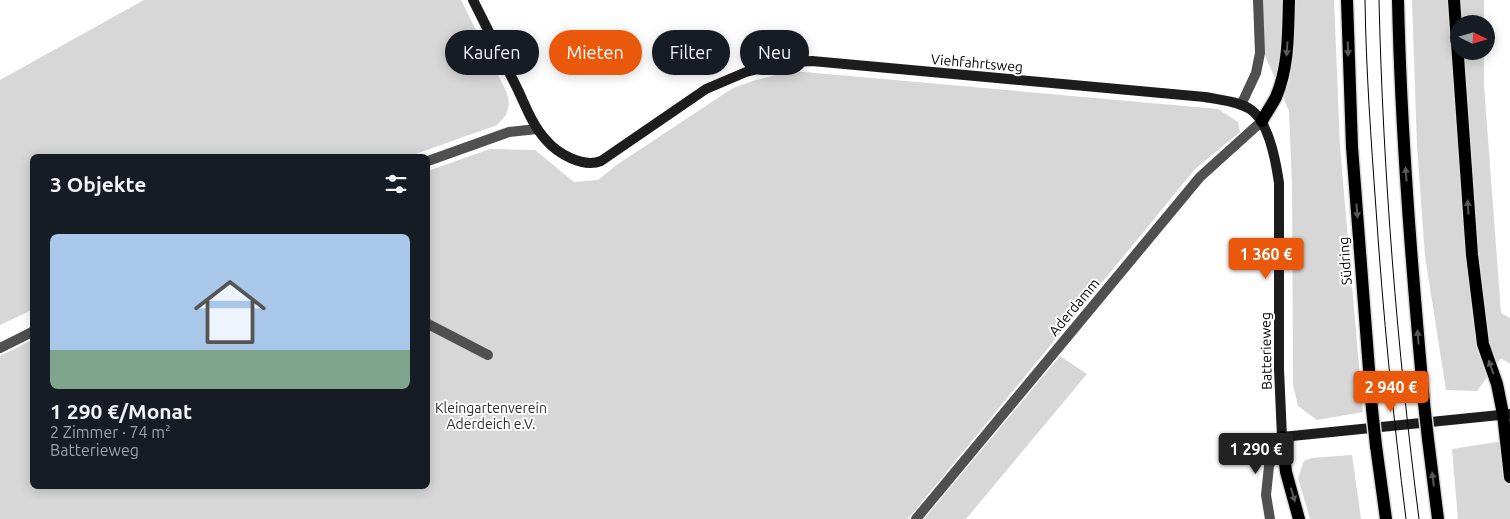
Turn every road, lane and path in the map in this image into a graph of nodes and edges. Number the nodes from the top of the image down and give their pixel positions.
1 (473, 0) edge
2 (1258, 0) edge
3 (1289, 0) edge
4 (1347, 0) edge
5 (1398, 0) edge
6 (1454, 0) edge
7 (1241, 105) junction
8 (1262, 121) junction
9 (537, 129) junction
10 (430, 160) edge
11 (430, 325) edge
12 (30, 333) edge
13 (0, 348) edge
14 (488, 355) dead end
15 (1506, 414) edge
16 (1282, 437) junction
17 (1510, 477) edge
18 (916, 519) edge
19 (1270, 519) edge
20 (1299, 519) edge
21 (1386, 519) edge
22 (1438, 519) edge

1 - 9 street
2 - 7 street
3 -> 8 main road
4 -> 21 main road, Südring, bridge
22 -> 5 main road, bridge
15 -> 6 main road
7 - 8 street, Viehfahrtsweg
7 - 9 street, Viehfahrtsweg
8 - 16 street, Batterieweg
8 - 18 street, Aderdamm
9 - 10 street
11 - 14 street
12 - 13 street
15 - 16 street
15 - 17 main road
16 - 19 street, Batterieweg
16 -> 20 main road

